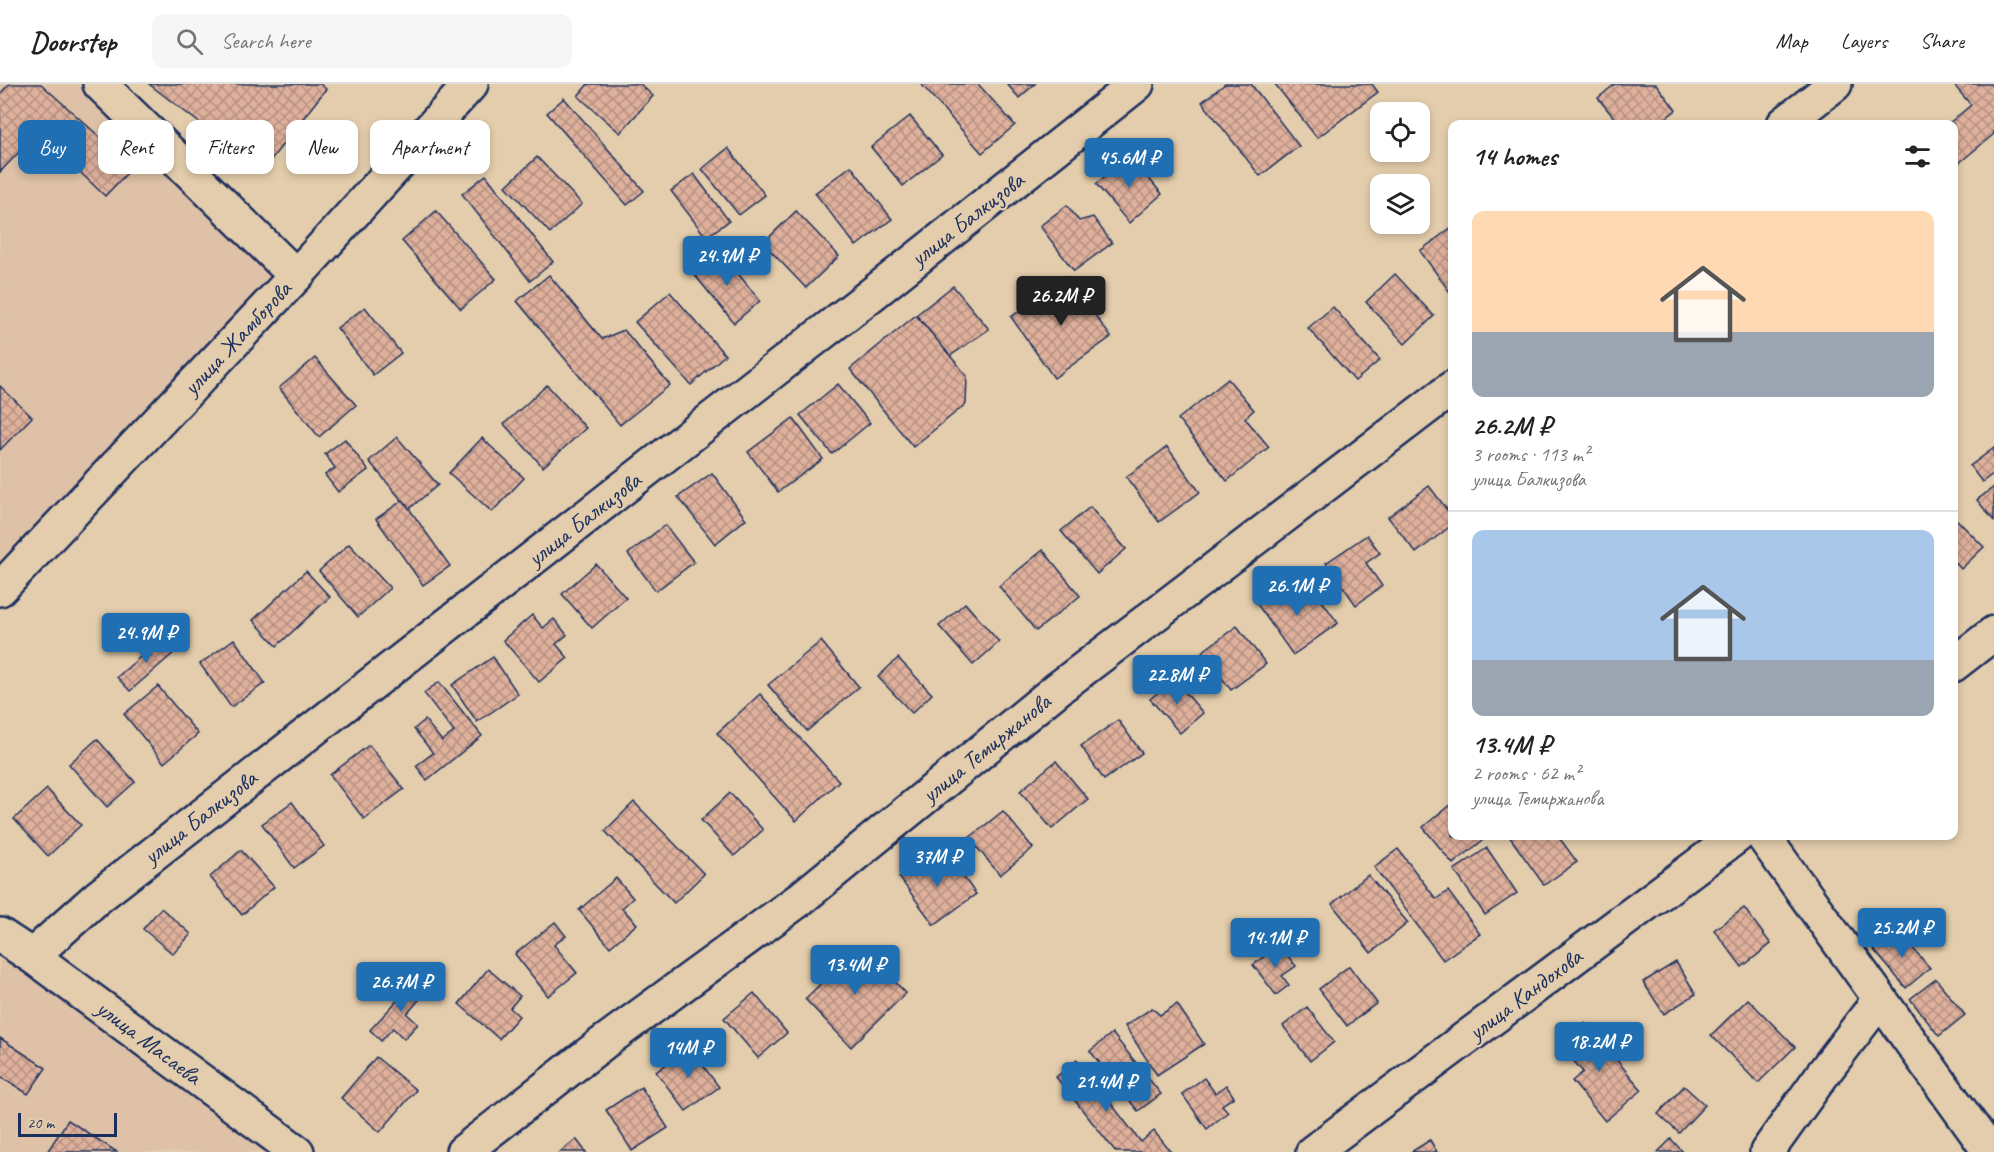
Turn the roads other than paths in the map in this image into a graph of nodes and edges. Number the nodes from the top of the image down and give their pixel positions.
1 (100, 84) edge
2 (471, 84) edge
3 (1137, 84) edge
4 (1835, 84) edge
5 (1789, 120) edge
6 (297, 276) junction
7 (1448, 391) edge
8 (0, 589) edge
9 (1994, 633) edge
10 (1958, 661) edge
11 (1732, 840) edge
12 (1766, 840) edge
13 (0, 935) edge
14 (32, 956) junction
15 (1880, 999) junction
16 (297, 1152) edge
17 (463, 1152) edge
18 (1313, 1152) edge
19 (1767, 1152) edge
20 (1990, 1152) edge

1 - 6 street
2 - 6 street, улица Жамборова
3 - 14 street, улица Балкизова
4 - 5 street
6 - 8 street, улица Жамборова
7 - 17 street, улица Темиржанова
9 - 10 street
11 - 18 street, улица Кандохова
12 - 15 street
13 - 14 street, улица Масаева
14 - 16 street, улица Масаева
15 - 19 street
15 - 20 street

